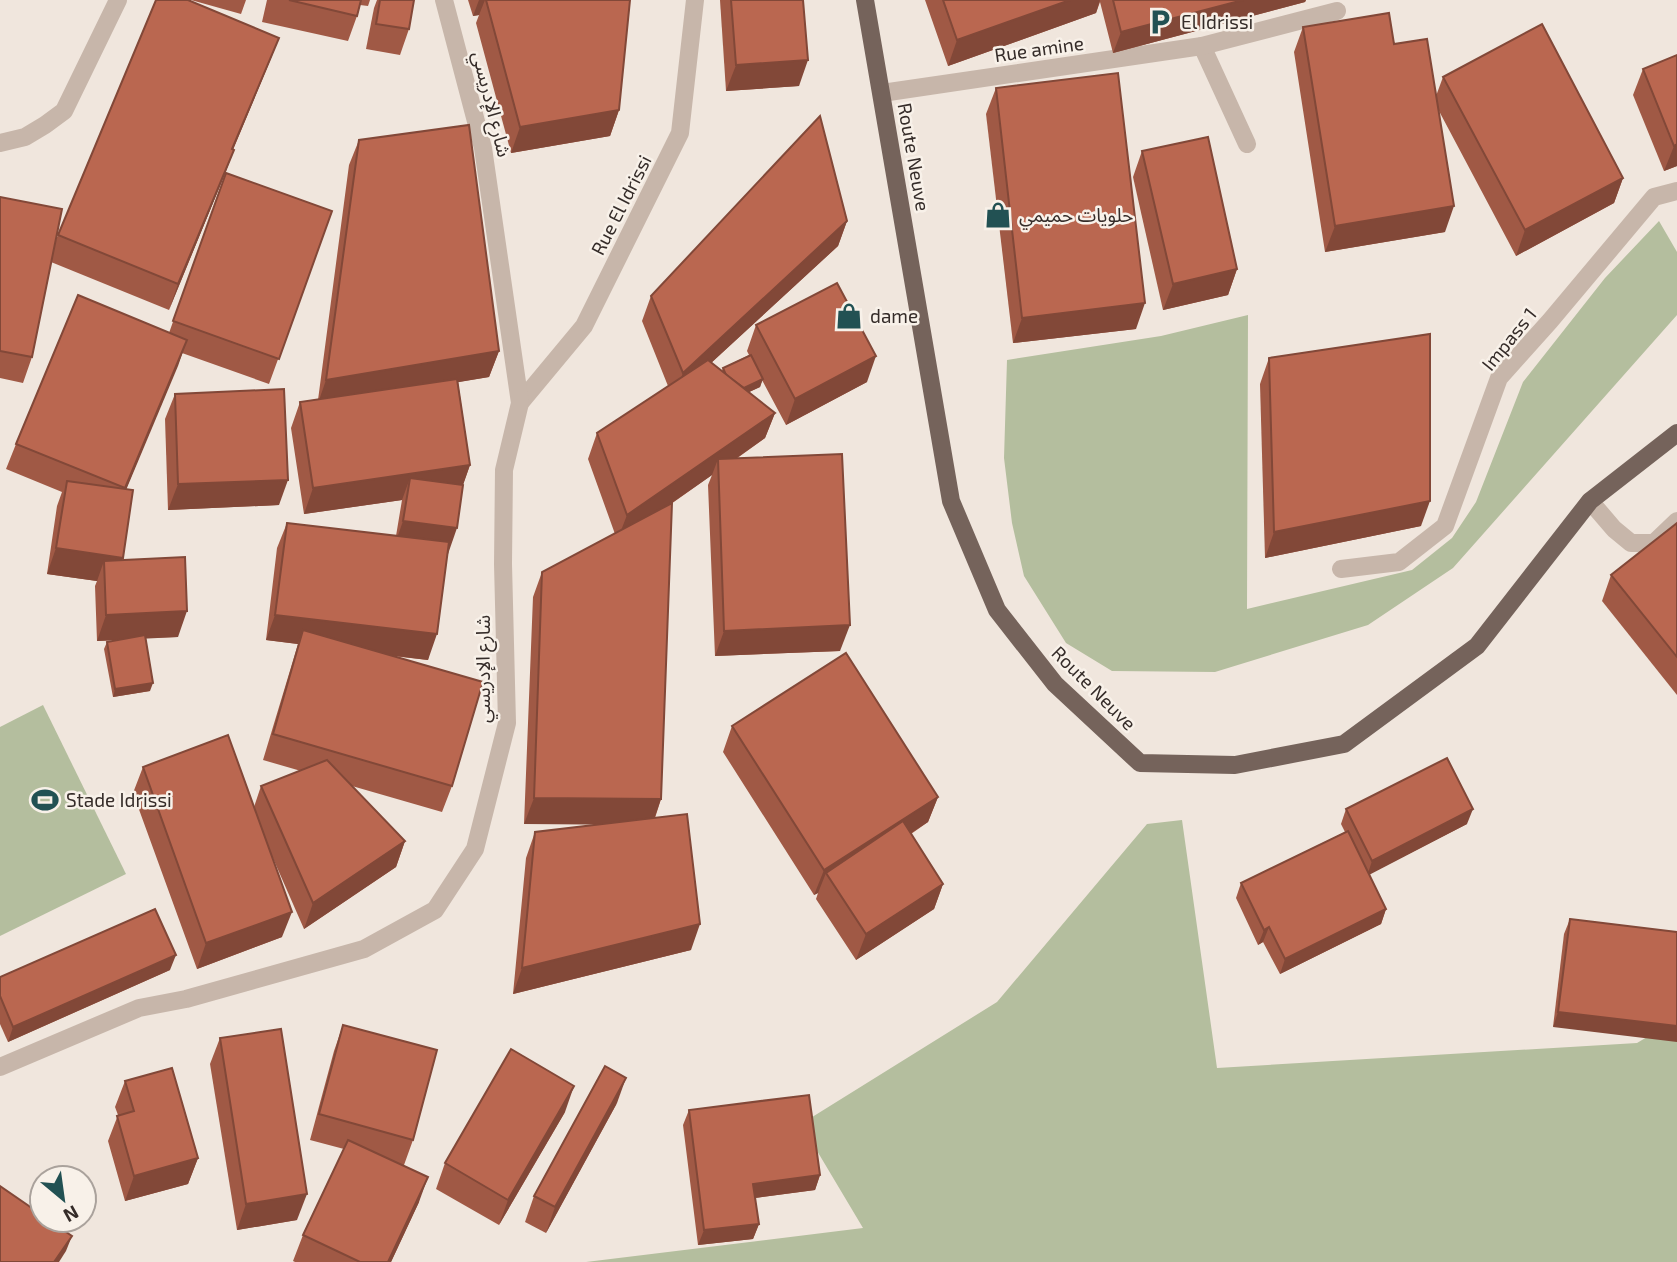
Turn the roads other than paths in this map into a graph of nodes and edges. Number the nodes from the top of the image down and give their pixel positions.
1 (118, 0) edge
2 (444, 0) edge
3 (695, 0) edge
4 (865, 0) edge
5 (1337, 11) dead end
6 (1202, 46) junction
7 (882, 93) junction
8 (0, 143) edge
9 (1248, 144) dead end
10 (1677, 191) edge
11 (520, 403) junction
12 (1677, 433) edge
13 (1590, 501) junction
14 (1677, 521) edge
15 (1341, 569) dead end
16 (0, 1067) edge

1 - 8 street
2 - 11 street, شارع الإدريسي
3 - 11 street, Rue El Idrissi
4 - 7 main road, Route Neuve
5 - 6 street, Rue amine
6 - 7 street, Rue amine
6 - 9 street
7 - 13 main road, Route Neuve
10 - 15 street, Impass 1
11 - 16 street, شارع الإدريسي
12 - 13 main road, Route Neuve
13 - 14 street

